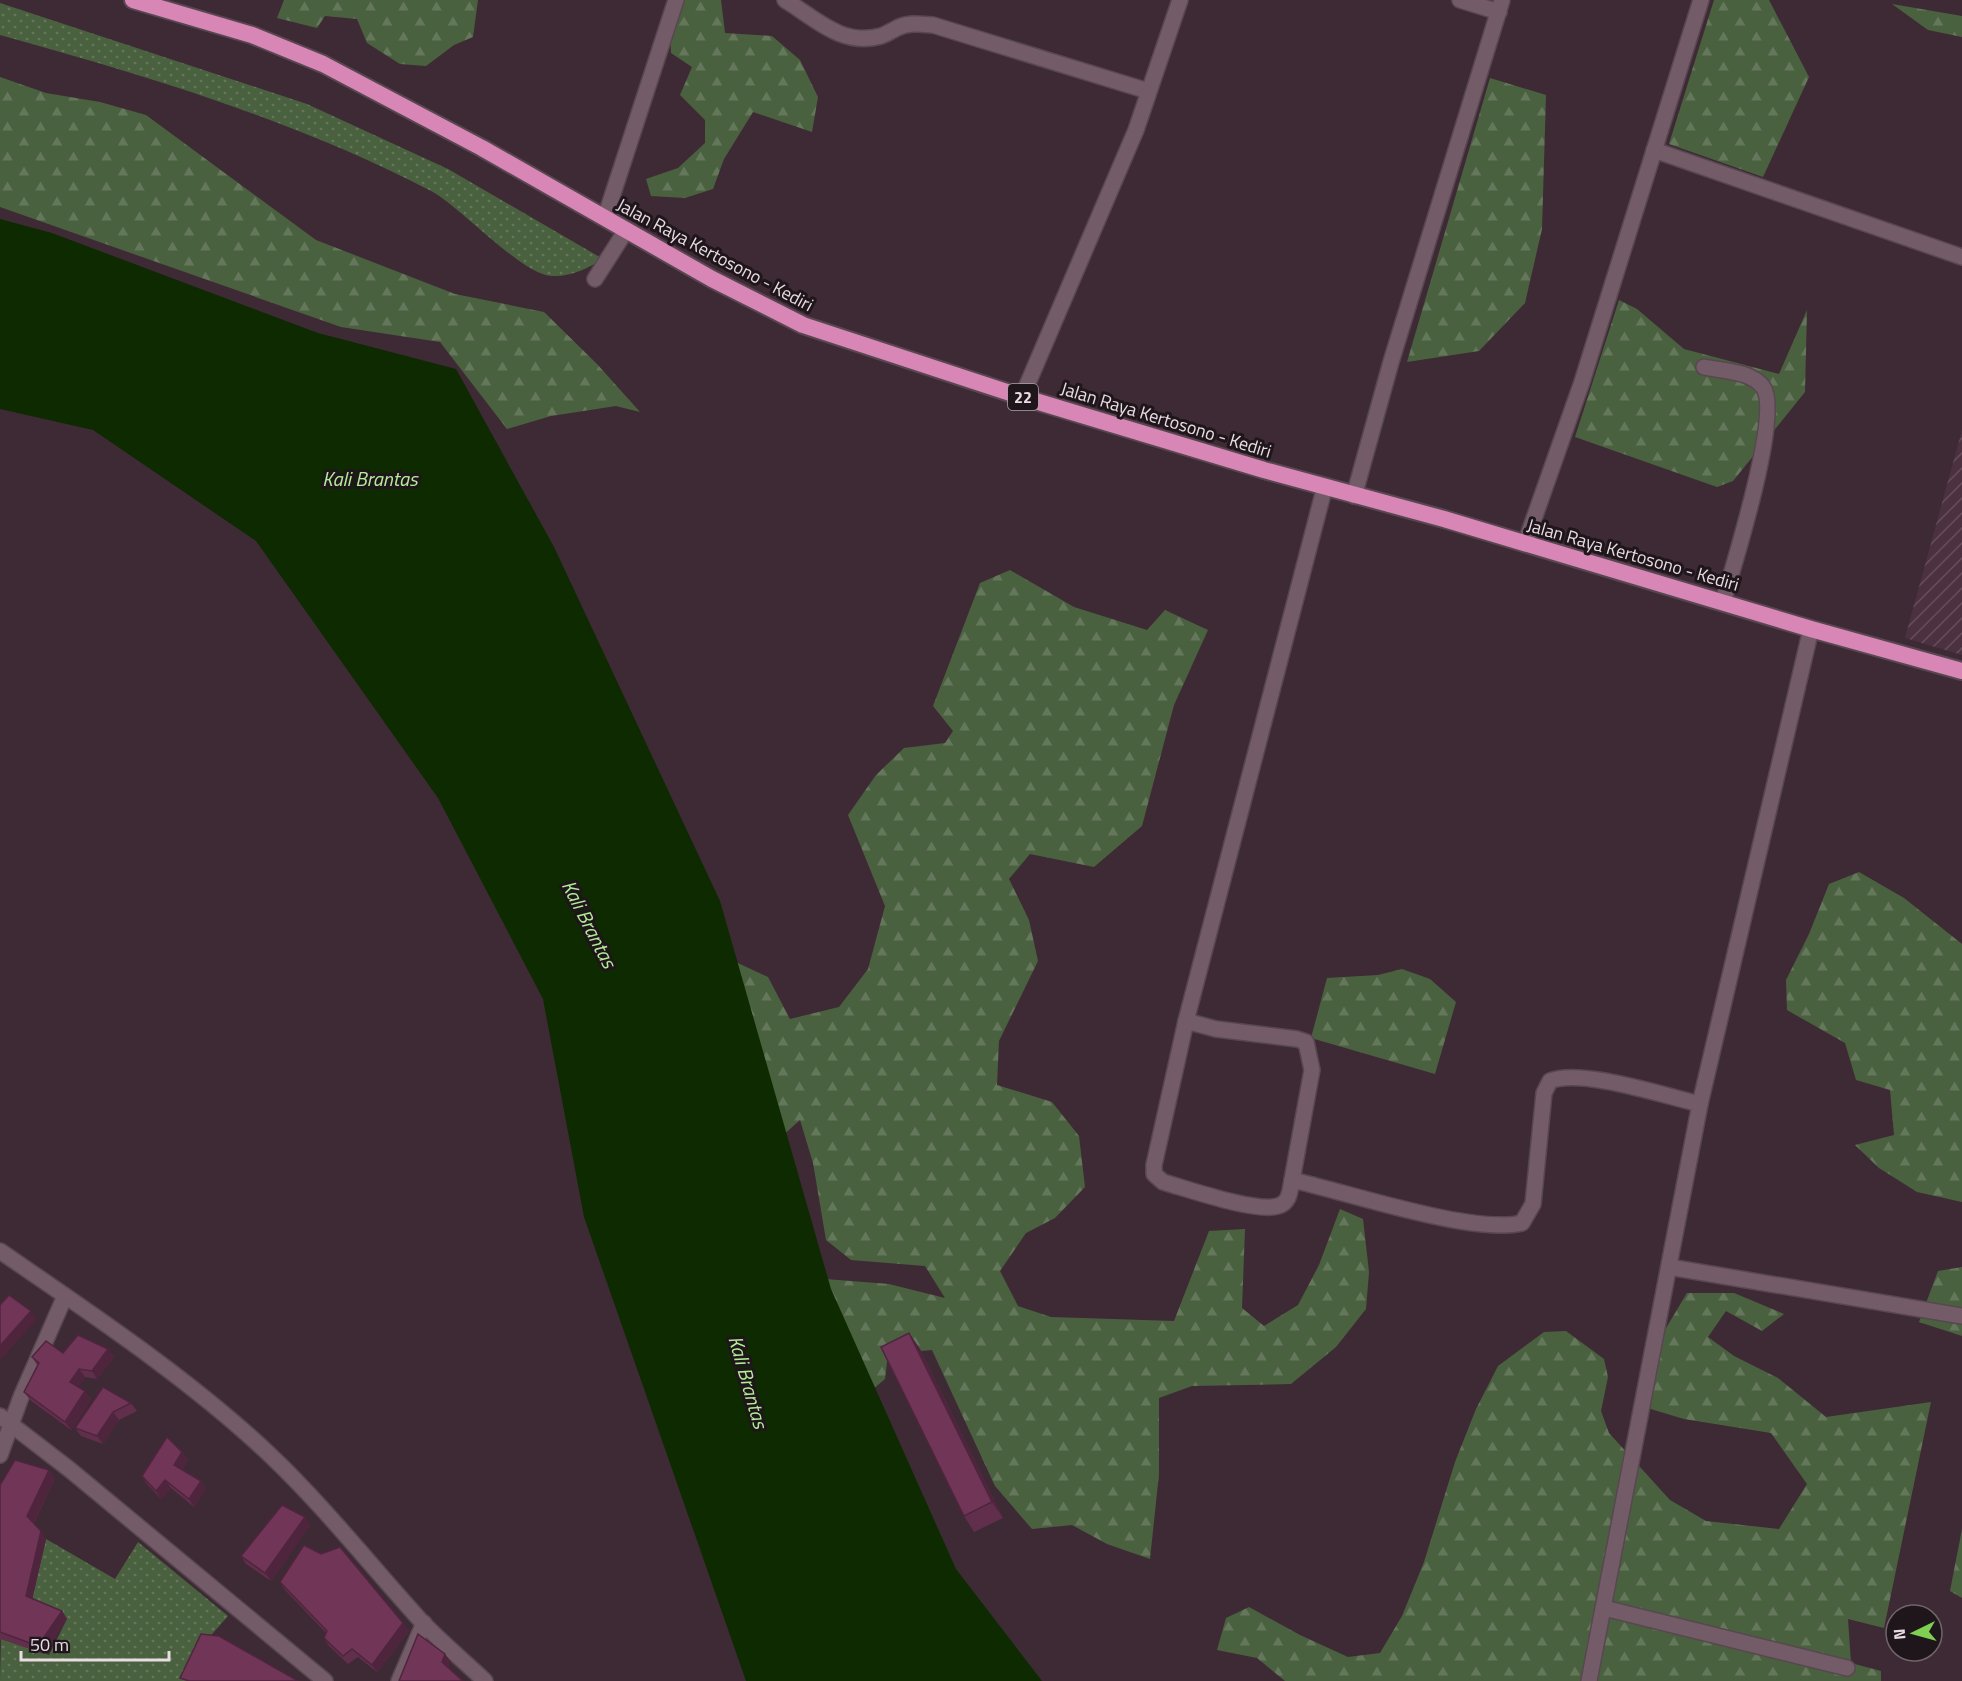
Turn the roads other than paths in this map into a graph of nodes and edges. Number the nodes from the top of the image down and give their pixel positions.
1 (133, 0) edge
2 (676, 0) edge
3 (785, 0) edge
4 (1180, 0) edge
5 (1460, 0) edge
6 (1701, 0) edge
7 (1500, 6) edge
8 (1148, 91) junction
9 (1654, 150) junction
10 (605, 218) junction
11 (625, 232) junction
12 (1962, 257) edge
13 (595, 279) dead end
14 (1704, 367) dead end
15 (1022, 397) junction
16 (1325, 486) junction
17 (1354, 496) junction
18 (1525, 543) junction
19 (1723, 602) junction
20 (1811, 629) junction
21 (1962, 671) edge
22 (1186, 1021) junction
23 (1700, 1104) junction
24 (1292, 1180) junction
25 (0, 1251) edge
26 (1669, 1267) junction
27 (65, 1296) junction
28 (1962, 1316) edge
29 (8, 1419) edge
30 (0, 1455) edge
31 (1604, 1608) junction
32 (424, 1623) junction
33 (1847, 1668) dead end
34 (325, 1681) edge
35 (399, 1681) edge
36 (485, 1681) edge
37 (1589, 1681) edge

1 - 10 highway, Jalan Raya Kertosono - Kediri / 22
2 - 10 street
3 - 8 street
4 - 8 street
5 - 7 street
6 - 9 street
7 - 17 street
8 - 15 street
9 - 12 street
9 - 18 street
10 - 11 highway, Jalan Raya Kertosono - Kediri / 22
11 - 13 street
11 - 15 highway, Jalan Raya Kertosono - Kediri / 22
14 - 19 street
15 - 16 highway, Jalan Raya Kertosono - Kediri / 22
16 - 17 highway, Jalan Raya Kertosono - Kediri / 22
16 - 22 street
17 - 18 highway, Jalan Raya Kertosono - Kediri / 22
18 - 19 highway, Jalan Raya Kertosono - Kediri / 22
19 - 20 highway, Jalan Raya Kertosono - Kediri / 22
20 - 21 highway, Jalan Raya Kertosono - Kediri / 22
20 - 23 street
22 - 24 street
22 - 24 street
23 - 24 street
23 - 26 street
25 - 27 street
26 - 28 street
26 - 31 street
27 - 29 street
27 - 32 street
29 - 30 street
29 - 34 street
31 - 33 street
31 - 37 street
32 - 35 street
32 - 36 street

